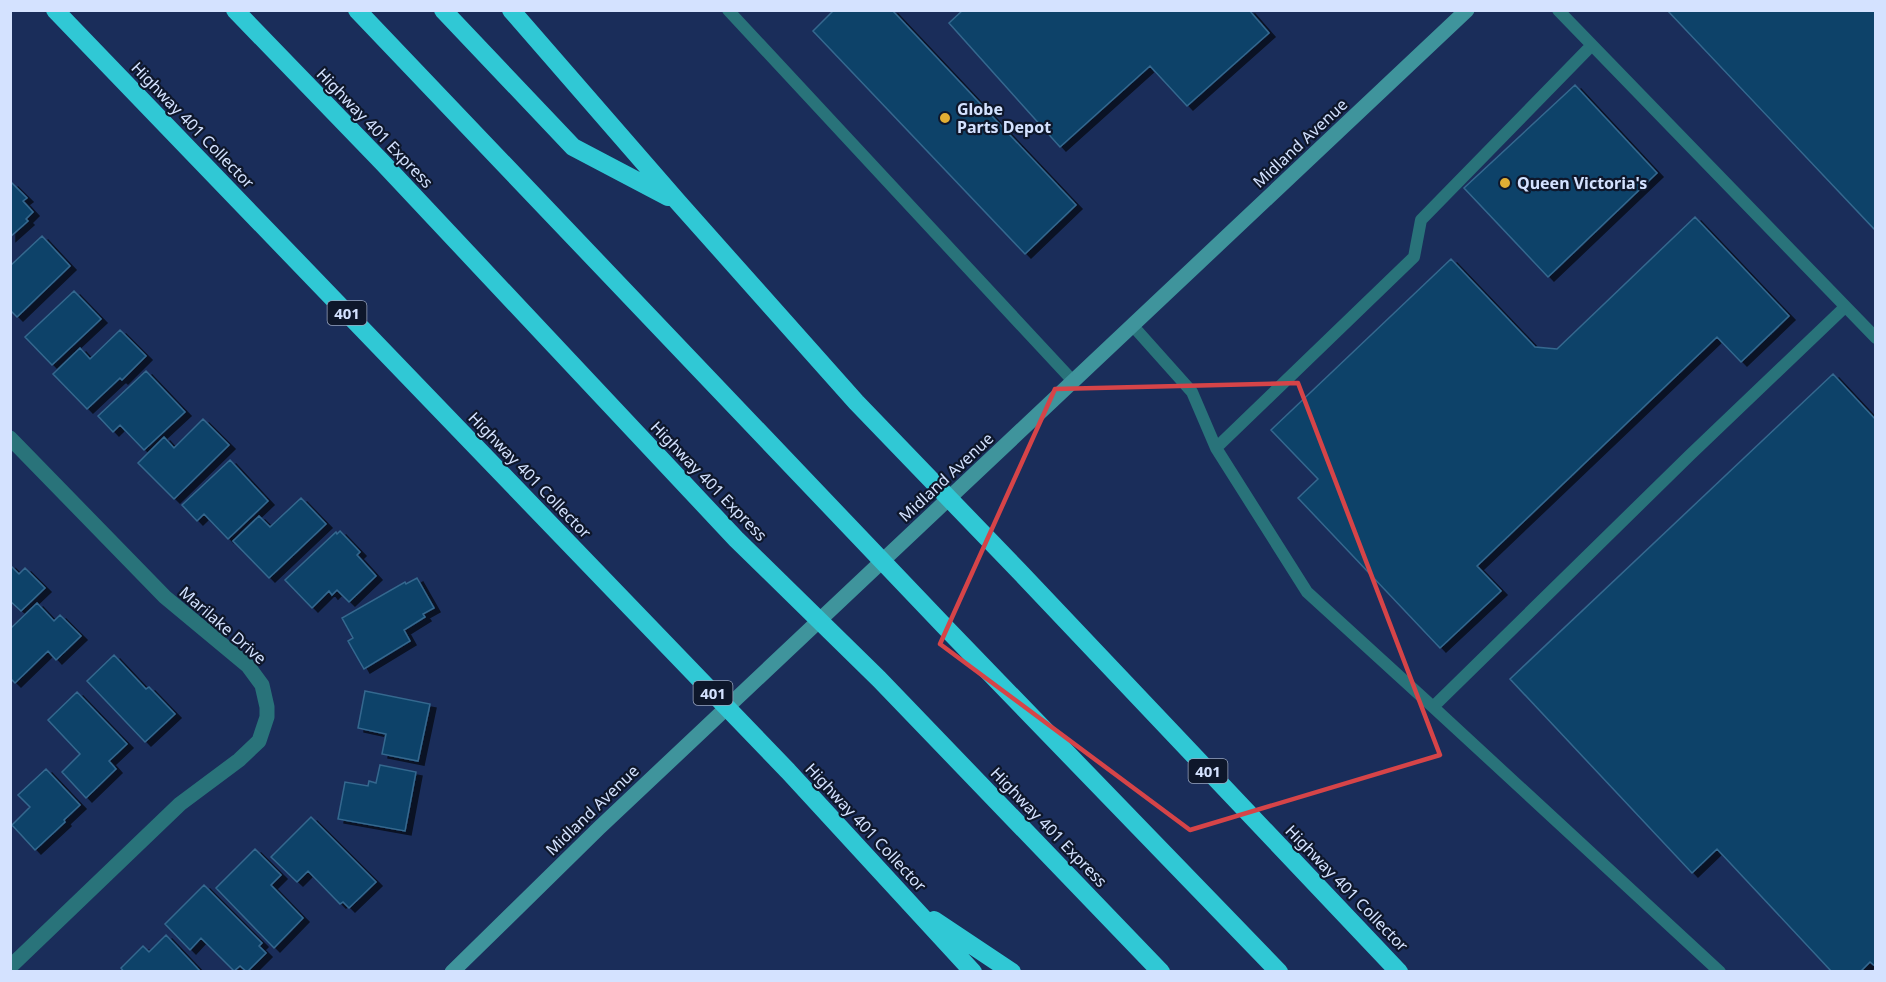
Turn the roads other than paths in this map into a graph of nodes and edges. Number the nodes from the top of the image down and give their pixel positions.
1 (55, 10) edge
2 (235, 10) edge
3 (357, 10) edge
4 (443, 10) edge
5 (512, 10) edge
6 (728, 10) edge
7 (1467, 10) edge
8 (1558, 10) edge
9 (1592, 45) junction
10 (678, 202) junction
11 (1845, 307) junction
12 (1132, 326) junction
13 (1875, 338) edge
14 (1073, 381) junction
15 (10, 438) edge
16 (1216, 448) junction
17 (1433, 707) junction
18 (910, 904) junction
19 (10, 967) edge
20 (452, 972) edge
21 (973, 972) edge
22 (1012, 972) edge
23 (1161, 972) edge
24 (1279, 972) edge
25 (1399, 972) edge
26 (1720, 972) edge

1 - 18 highway, Highway 401 Collector / 401
2 - 23 highway, Highway 401 Express
3 - 24 highway
4 - 10 highway
5 - 10 highway, Highway 401 Collector / 401
6 - 14 lane
7 - 12 main road, Midland Avenue
8 - 9 lane
9 - 11 lane
9 - 16 lane
10 - 25 highway, Highway 401 Collector / 401
11 - 13 lane
11 - 17 lane
12 - 14 main road, Midland Avenue
12 - 16 lane
14 - 20 main road, Midland Avenue
15 - 19 street, Marilake Drive
16 - 17 lane
17 - 26 lane
18 - 21 highway, Highway 401 Collector / 401
18 - 22 highway

